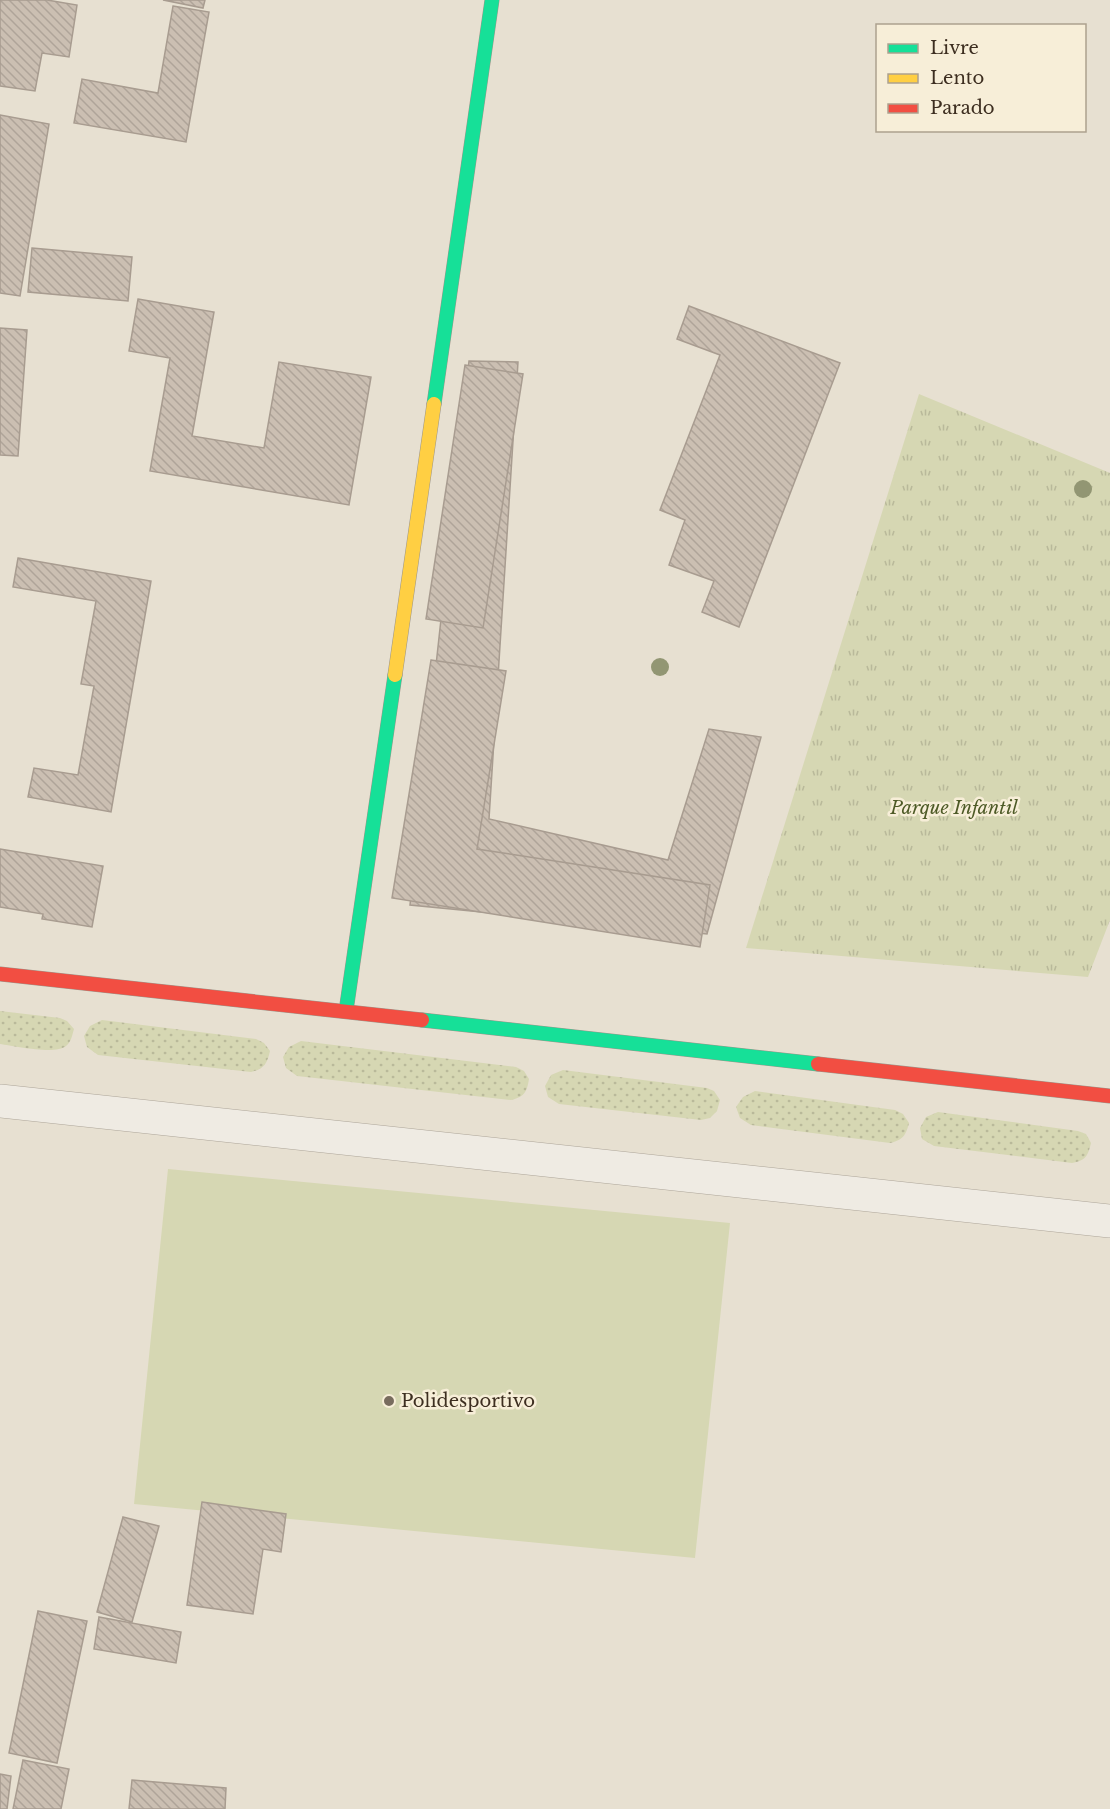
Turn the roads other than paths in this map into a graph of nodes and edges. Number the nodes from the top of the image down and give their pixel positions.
1 (492, 0) edge
2 (0, 974) edge
3 (346, 1011) junction
4 (1110, 1096) edge
5 (0, 1101) edge
6 (1110, 1221) edge

1 - 3 street
2 - 3 street
3 - 4 street
5 - 6 street

